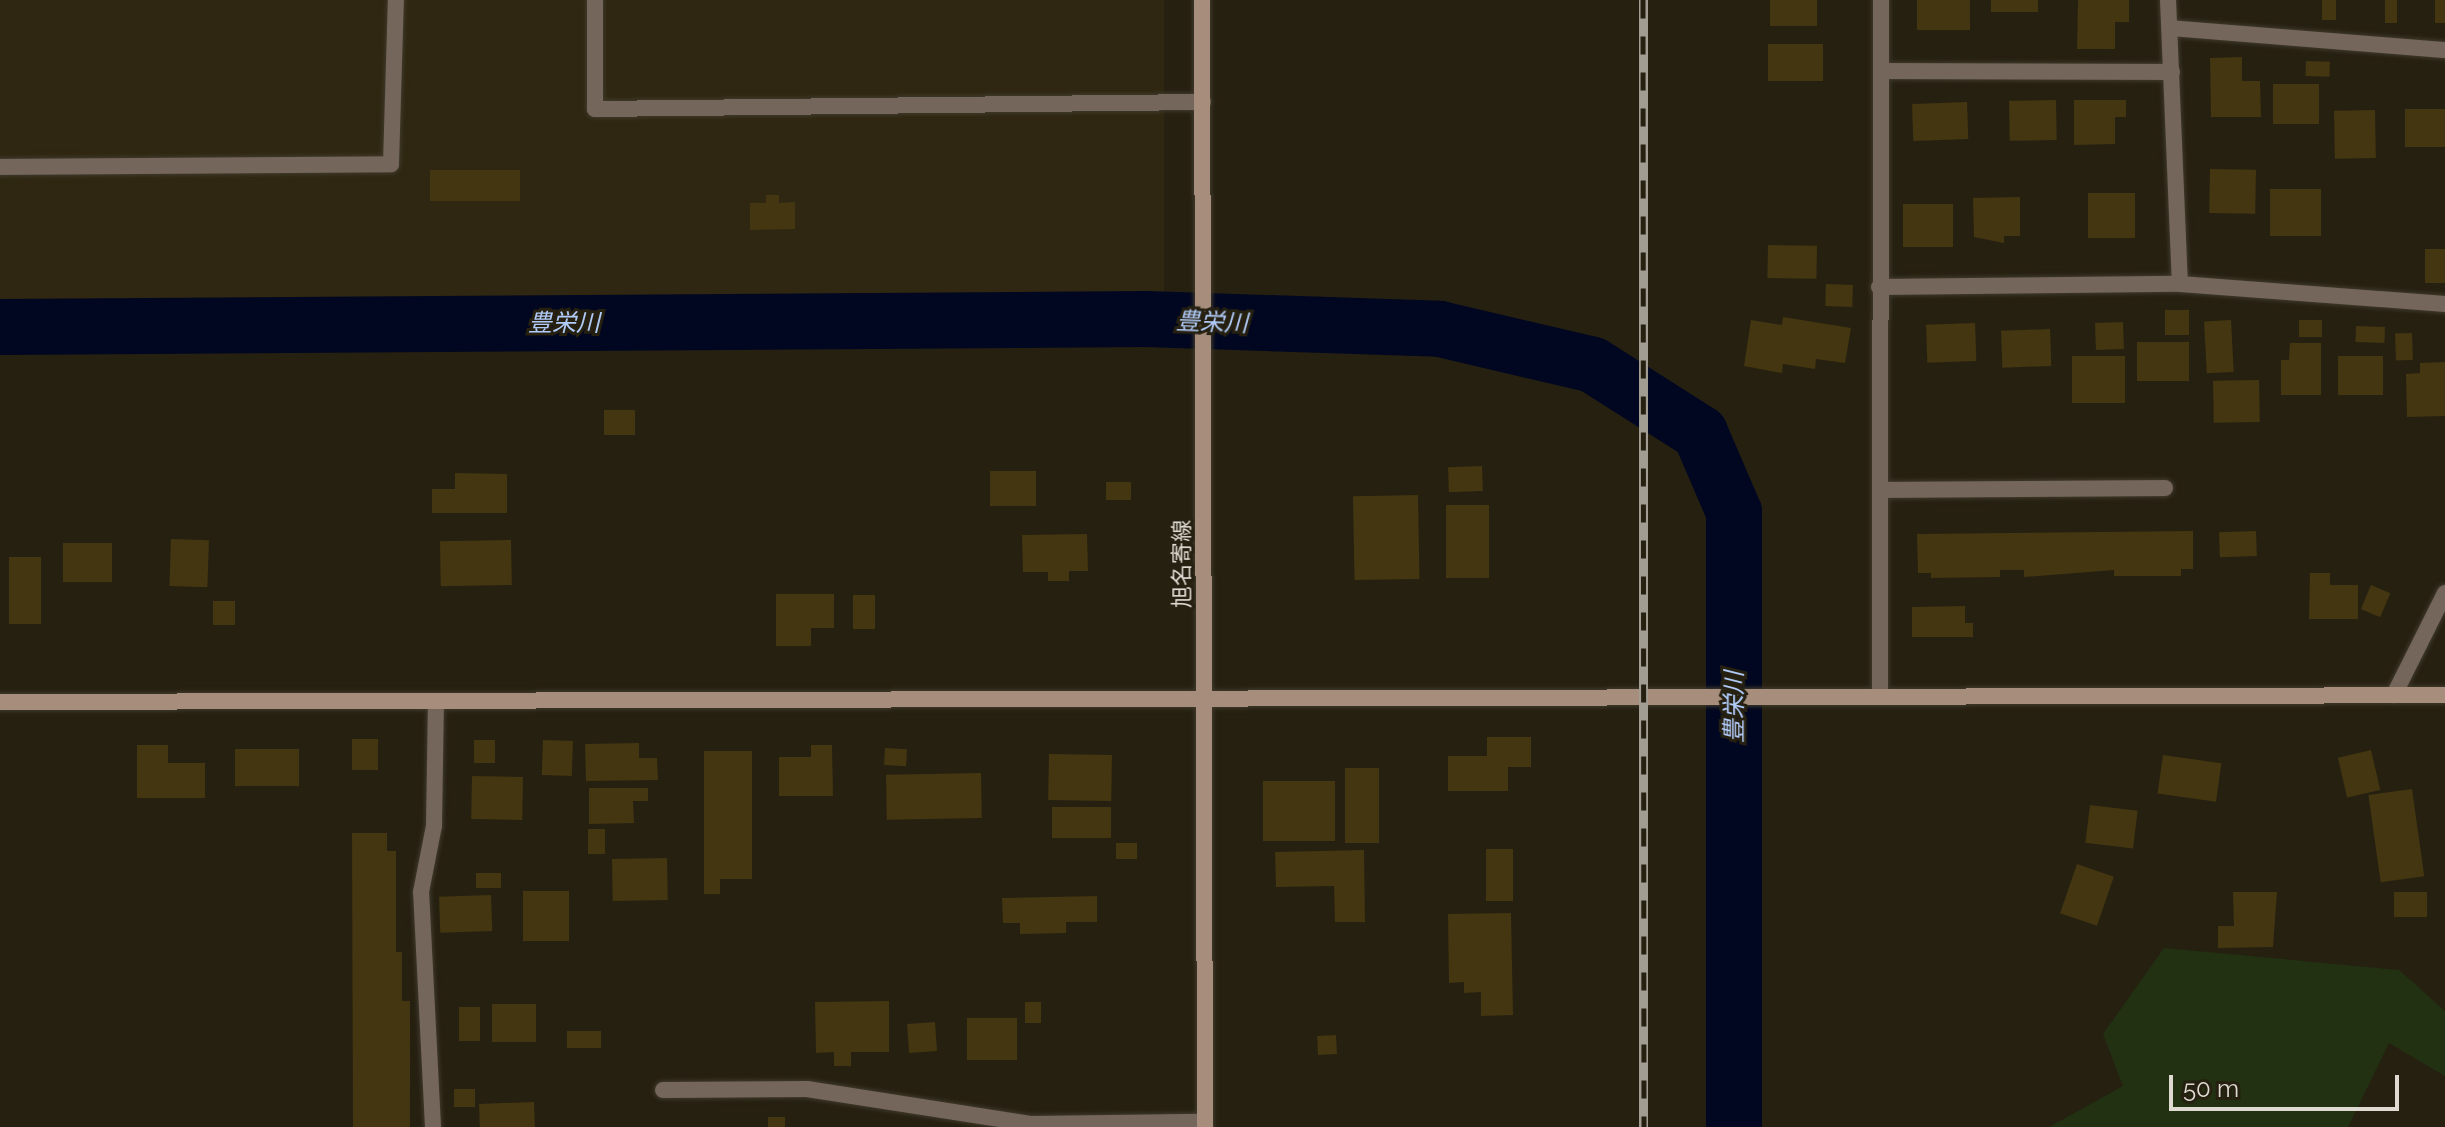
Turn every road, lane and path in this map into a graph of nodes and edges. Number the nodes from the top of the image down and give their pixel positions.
1 (396, 0) edge
2 (595, 0) edge
3 (1202, 0) edge
4 (1881, 0) edge
5 (2168, 0) edge
6 (2170, 28) junction
7 (2445, 50) edge
8 (1881, 71) junction
9 (2172, 72) junction
10 (1203, 102) junction
11 (0, 167) edge
12 (2180, 284) junction
13 (1879, 287) junction
14 (2445, 304) edge
15 (2165, 488) dead end
16 (1880, 490) junction
17 (2445, 593) edge
18 (2394, 695) junction
19 (2445, 695) edge
20 (1880, 697) junction
21 (1204, 699) junction
22 (436, 701) junction
23 (0, 702) edge
24 (663, 1090) dead end
25 (1205, 1124) edge
26 (433, 1127) edge

1 - 11 street
2 - 10 street
3 - 10 street, 旭名寄線
4 - 8 street
5 - 6 street
6 - 7 street
6 - 9 street
8 - 9 street
8 - 13 street
9 - 12 street
10 - 21 street, 旭名寄線
12 - 13 street
12 - 14 street
13 - 16 street
15 - 16 street
16 - 20 street
17 - 18 street
18 - 19 street
18 - 20 street
20 - 21 street
21 - 22 street
21 - 25 street, 旭名寄線
22 - 23 street
22 - 26 street
24 - 25 street

